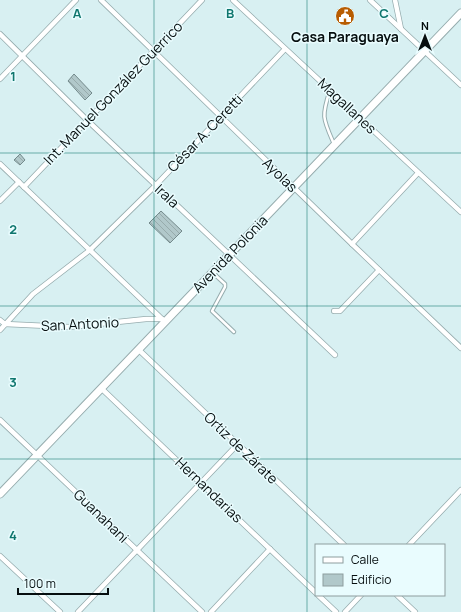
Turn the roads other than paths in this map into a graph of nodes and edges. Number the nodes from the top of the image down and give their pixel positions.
1 (76, 0) edge
2 (101, 0) edge
3 (202, 0) edge
4 (233, 0) edge
5 (370, 0) edge
6 (395, 0) edge
7 (461, 13) edge
8 (401, 29) junction
9 (0, 34) edge
10 (285, 49) junction
11 (153, 51) junction
12 (424, 52) junction
13 (23, 56) junction
14 (0, 80) edge
15 (461, 86) edge
16 (330, 90) junction
17 (221, 117) junction
18 (361, 118) junction
19 (87, 120) junction
20 (335, 145) junction
21 (0, 164) edge
22 (418, 173) junction
23 (19, 182) junction
24 (156, 185) junction
25 (24, 187) junction
26 (294, 188) junction
27 (0, 201) edge
28 (461, 212) edge
29 (352, 244) junction
30 (90, 250) junction
31 (230, 255) junction
32 (379, 270) junction
33 (212, 273) junction
34 (334, 311) dead end
35 (0, 320) edge
36 (164, 321) junction
37 (5, 324) junction
38 (0, 330) edge
39 (234, 332) dead end
40 (461, 348) edge
41 (139, 350) junction
42 (335, 355) dead end
43 (101, 388) junction
44 (0, 420) edge
45 (237, 444) junction
46 (37, 455) junction
47 (201, 482) junction
48 (461, 490) edge
49 (0, 494) edge
50 (343, 544) edge
51 (410, 544) edge
52 (270, 549) junction
53 (137, 550) junction
54 (0, 556) edge
55 (315, 592) edge
56 (319, 596) edge
57 (360, 596) edge
58 (398, 596) edge
59 (60, 612) edge
60 (78, 612) edge
61 (202, 612) edge
62 (211, 612) edge
63 (336, 612) edge
64 (345, 612) edge
65 (415, 612) edge

1 - 13 street
2 - 11 street, Ayolas
3 - 11 street, Int. Manuel González Guerrico
4 - 10 street, Magallanes
5 - 8 street
6 - 8 street
7 - 12 main road, Avenida Polonia
8 - 12 street
9 - 13 street, Irala
10 - 16 street, Magallanes
10 - 17 street, César A. Ceretti
11 - 17 street, Ayolas
11 - 19 street, Int. Manuel González Guerrico
12 - 15 street
12 - 18 main road, Avenida Polonia
13 - 14 street
13 - 19 street, Irala
16 - 18 street, Magallanes
16 - 20 lane
17 - 24 street, César A. Ceretti
17 - 26 street, Ayolas
18 - 20 main road, Avenida Polonia
18 - 22 street, Magallanes
19 - 24 street, Irala
19 - 25 street, Int. Manuel González Guerrico
20 - 26 main road, Avenida Polonia
21 - 23 street
22 - 28 street, Magallanes
22 - 29 street
23 - 25 street
23 - 27 street
24 - 30 street, César A. Ceretti
24 - 31 street, Irala
25 - 30 street
26 - 29 street, Ayolas
26 - 31 main road, Avenida Polonia
29 - 32 street, Ayolas
30 - 36 street
30 - 37 street, César A. Ceretti
31 - 33 main road, Avenida Polonia
31 - 42 street, Irala
32 - 34 street
32 - 40 street, Ayolas
33 - 36 main road, Avenida Polonia
33 - 39 lane
35 - 37 street
36 - 37 street, San Antonio
36 - 41 main road, Avenida Polonia
37 - 38 street, César A. Ceretti
41 - 43 main road, Avenida Polonia
41 - 45 street, Ortiz de Zárate
43 - 46 main road, Avenida Polonia
43 - 47 street, Hernandarias
44 - 46 street, Guanahani
45 - 47 street
45 - 50 street, Ortiz de Zárate
46 - 49 main road, Avenida Polonia
46 - 53 street, Guanahani
47 - 52 street, Hernandarias
47 - 53 street
48 - 51 street
52 - 55 street, Hernandarias
52 - 62 street
53 - 60 street
53 - 61 street, Guanahani
54 - 59 street
56 - 63 street, Hernandarias
57 - 64 street
58 - 65 street

